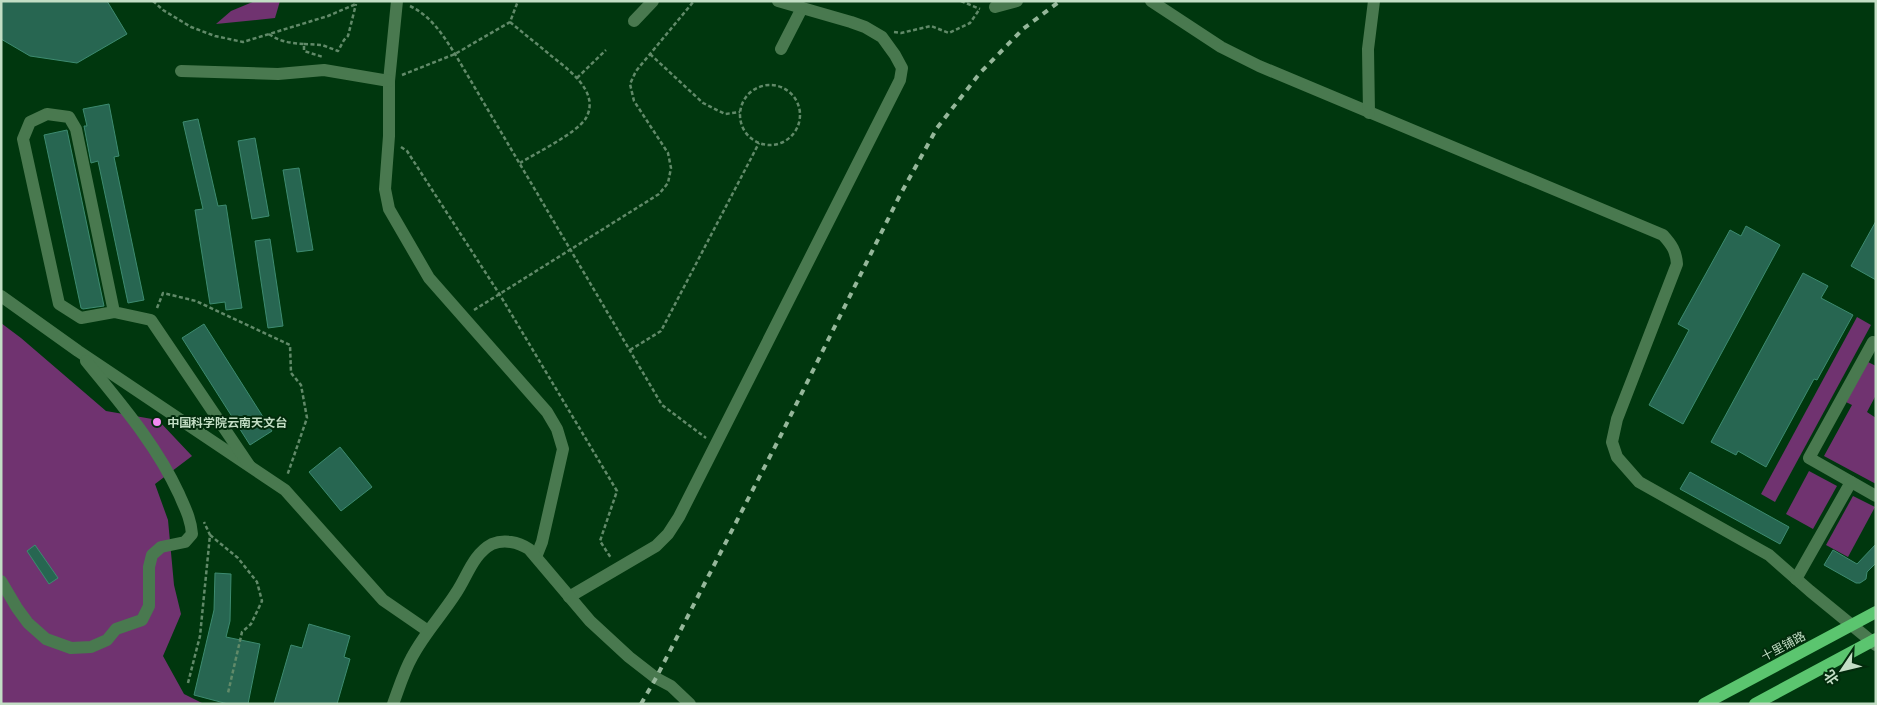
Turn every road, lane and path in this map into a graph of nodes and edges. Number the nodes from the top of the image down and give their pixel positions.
1 (153, 1) edge
2 (518, 1) edge
3 (653, 1) edge
4 (694, 1) edge
5 (778, 1) edge
6 (961, 1) edge
7 (1017, 1) edge
8 (1151, 1) edge
9 (1374, 1) edge
10 (401, 3) edge
11 (995, 6) joint
12 (802, 8) junction
13 (979, 10) junction
14 (510, 22) junction
15 (634, 22) dead end
16 (269, 34) junction
17 (882, 37) junction
18 (304, 44) junction
19 (781, 49) dead end
20 (606, 50) dead end
21 (455, 54) junction
22 (650, 54) junction
23 (328, 58) dead end
24 (181, 71) dead end
25 (577, 78) junction
26 (389, 81) junction
27 (740, 112) junction
28 (1369, 113) junction
29 (389, 136) junction
30 (758, 143) junction
31 (520, 163) junction
32 (571, 250) junction
33 (500, 295) junction
34 (1, 296) edge
35 (114, 312) junction
36 (462, 317) junction
37 (151, 320) junction
38 (1876, 344) edge
39 (630, 350) junction
40 (78, 351) junction
41 (715, 445) junction
42 (249, 465) junction
43 (1851, 482) junction
44 (286, 490) junction
45 (1876, 496) edge
46 (202, 518) dead end
47 (210, 535) junction
48 (536, 557) junction
49 (618, 570) junction
50 (1796, 579) junction
51 (1, 580) edge
52 (569, 598) junction
53 (1876, 612) edge
54 (1851, 625) junction
55 (428, 631) junction
56 (1874, 642) edge
57 (188, 683) dead end
58 (228, 693) dead end
59 (394, 704) edge
60 (690, 704) edge
61 (1704, 704) edge
62 (1755, 704) edge

1 - 16 path
2 - 14 path
3 - 15 street
4 - 22 path
5 - 12 street
6 - 13 path
7 - 11 street
8 - 28 street
9 - 28 street
10 - 21 path
10 - 26 street
11 - 13 path
12 - 17 street
12 - 19 street
13 - 17 path
14 - 21 path
14 - 25 path
16 - 18 path
16 - 18 path
17 - 41 street
18 - 23 path
20 - 25 path
21 - 26 path
21 - 31 path
22 - 27 path
22 - 32 path
24 - 26 street
25 - 31 path
26 - 29 street
27 - 30 path
27 - 30 path
28 - 50 street
29 - 33 path
29 - 36 street
30 - 39 path
31 - 32 path
32 - 33 path
32 - 39 path
33 - 36 path
33 - 49 path
34 - 40 street
35 - 35 street
35 - 37 street
36 - 48 street
37 - 42 street
37 - 44 path
38 - 43 street
39 - 41 path
40 - 42 street
40 - 51 street
41 - 49 street
42 - 44 street
43 - 45 street
43 - 50 street
44 - 55 street
46 - 47 path
47 - 57 path
47 - 58 path
48 - 52 street
48 - 55 street
49 - 52 street
50 - 54 street
52 - 60 street
53 - 54 main road, 十里铺路
54 - 56 street
54 - 61 main road, 十里铺路
55 - 59 street
56 - 62 main road

